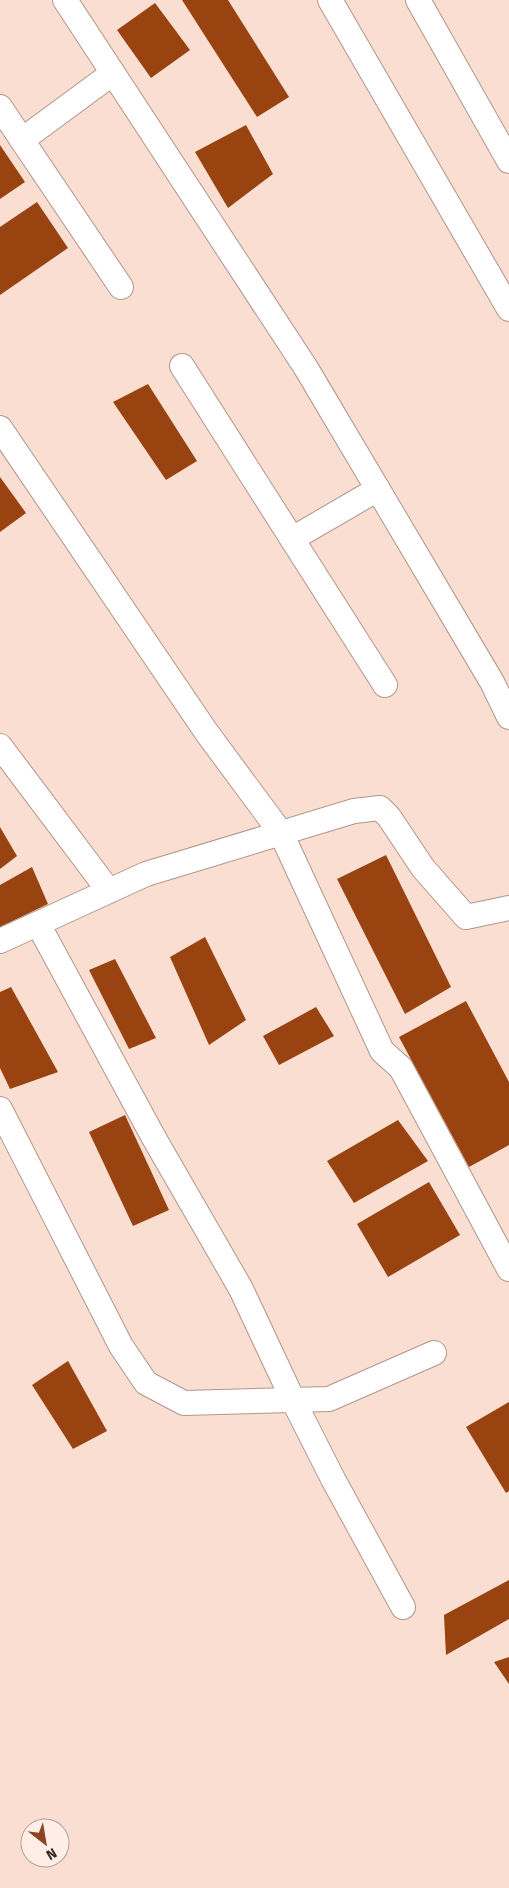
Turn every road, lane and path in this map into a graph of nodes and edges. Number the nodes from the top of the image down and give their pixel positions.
1 (65, 0) edge
2 (330, 0) edge
3 (418, 0) edge
4 (114, 73) junction
5 (0, 107) edge
6 (22, 140) junction
7 (509, 162) edge
8 (121, 287) dead end
9 (509, 309) edge
10 (182, 366) dead end
11 (0, 428) edge
12 (378, 489) junction
13 (292, 539) junction
14 (501, 676) edge
15 (385, 685) dead end
16 (509, 717) edge
17 (0, 746) edge
18 (281, 833) junction
19 (109, 891) junction
20 (509, 908) edge
21 (38, 924) junction
22 (0, 941) edge
23 (0, 1109) edge
24 (509, 1269) edge
25 (434, 1354) dead end
26 (293, 1400) junction
27 (403, 1607) dead end

1 - 4 street
2 - 9 street
3 - 7 street
4 - 6 street
4 - 12 street
5 - 6 street
6 - 8 street
10 - 13 street
11 - 18 street
12 - 13 street
12 - 14 street
13 - 15 street
14 - 16 street
17 - 19 street
18 - 19 street
18 - 20 street
18 - 24 street
19 - 21 street
21 - 22 street
21 - 26 street
23 - 26 street
25 - 26 street
26 - 27 street

